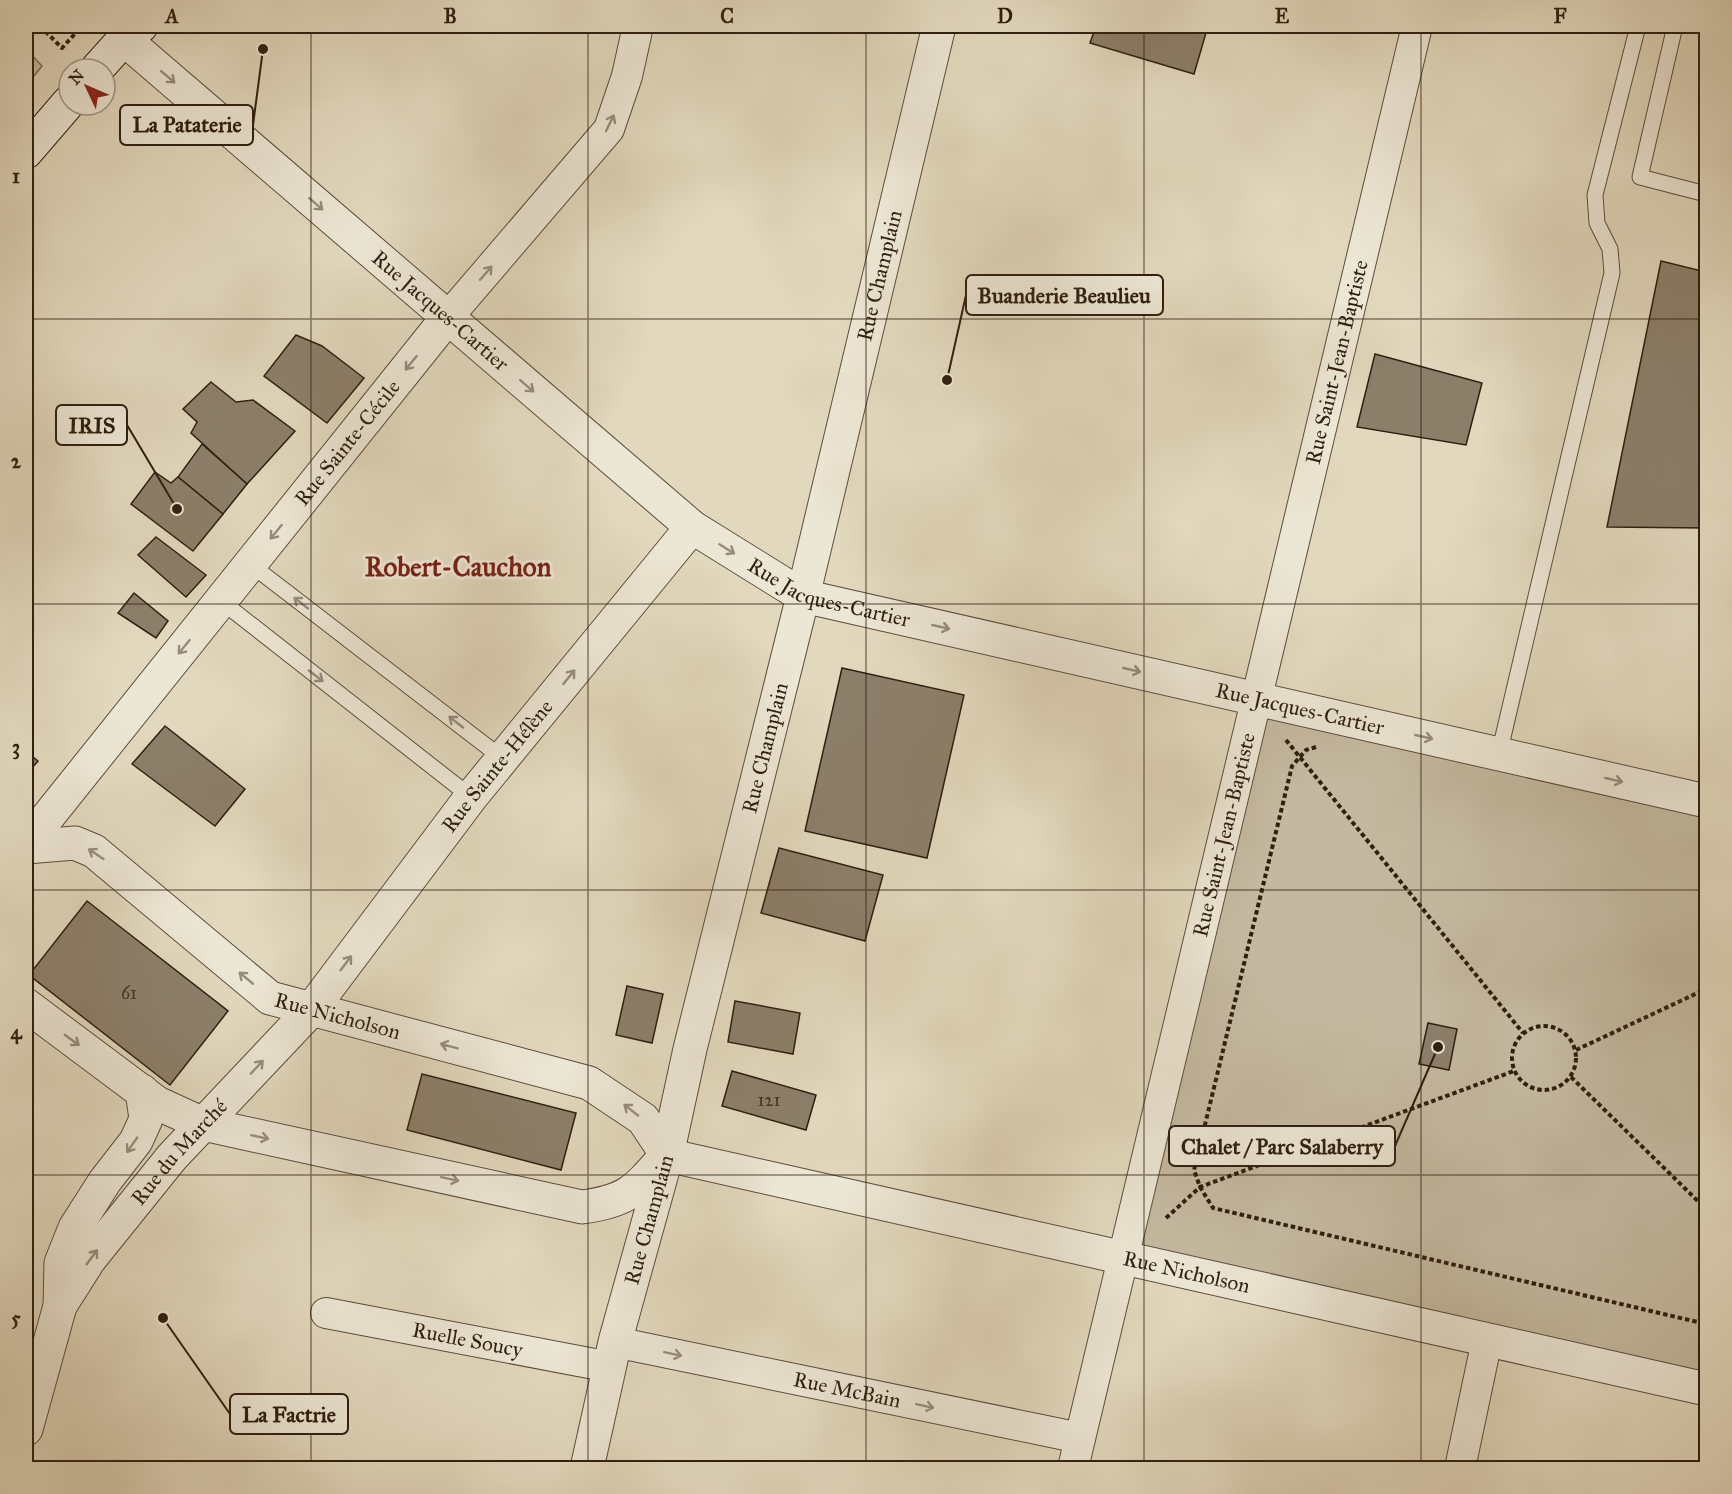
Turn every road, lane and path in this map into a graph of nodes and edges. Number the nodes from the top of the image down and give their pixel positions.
1 (40, 26) edge
2 (82, 26) edge
3 (638, 26) edge
4 (939, 26) edge
5 (1417, 26) edge
6 (1638, 26) edge
7 (1675, 26) edge
8 (126, 29) edge
9 (106, 57) edge
10 (57, 116) edge
11 (26, 152) edge
12 (1707, 194) edge
13 (448, 317) junction
14 (692, 527) junction
15 (250, 564) junction
16 (802, 596) junction
17 (221, 601) junction
18 (1256, 699) junction
19 (1324, 745) dead end
20 (1499, 754) junction
21 (502, 758) junction
22 (1299, 758) junction
23 (471, 797) junction
24 (1707, 801) edge
25 (26, 845) edge
26 (1707, 989) edge
27 (26, 1005) edge
28 (311, 1010) junction
29 (1524, 1033) junction
30 (1576, 1050) junction
31 (1514, 1071) junction
32 (1571, 1077) junction
33 (142, 1091) junction
34 (203, 1125) junction
35 (667, 1155) junction
36 (1200, 1187) junction
37 (1707, 1209) edge
38 (1123, 1258) junction
39 (60, 1306) junction
40 (326, 1313) dead end
41 (1707, 1324) edge
42 (1487, 1340) junction
43 (613, 1354) junction
44 (1707, 1389) edge
45 (26, 1429) edge
46 (1080, 1438) junction
47 (586, 1468) edge
48 (1073, 1468) edge
49 (1460, 1468) edge

1 - 2 path
13 -> 3 street, Rue Sainte-Cécile
4 - 16 street, Rue Champlain
5 - 18 street, Rue Saint-Jean-Baptiste
6 - 20 lane
7 - 12 lane
8 - 9 street
8 -> 13 street, Rue Jacques-Cartier
10 - 11 street
13 -> 14 street, Rue Jacques-Cartier
13 -> 15 street, Rue Sainte-Cécile
14 -> 16 street, Rue Jacques-Cartier
21 -> 14 street, Rue Sainte-Hélène
15 - 17 street, Rue Sainte-Cécile
21 -> 15 lane
16 -> 18 street, Rue Jacques-Cartier
16 - 35 street, Rue Champlain
17 -> 23 lane
17 -> 25 street, Rue Sainte-Cécile
18 -> 20 street, Rue Jacques-Cartier
18 - 38 street, Rue Saint-Jean-Baptiste
19 - 22 path
20 -> 24 street, Rue Jacques-Cartier
21 - 23 street, Rue Sainte-Hélène
22 - 29 path
22 - 36 path
28 -> 23 street, Rue Sainte-Hélène
28 -> 25 street, Rue Nicholson
26 - 30 path
27 -> 33 street
34 -> 28 street, Rue du Marché
35 -> 28 street, Rue Nicholson
29 - 30 path
29 - 31 path
30 - 32 path
31 - 32 path
31 - 36 path
32 - 37 path
33 - 34 street
33 -> 39 street, Rue du Marché
34 -> 35 street
39 -> 34 street, Rue du Marché
35 - 38 street, Rue Nicholson
35 - 43 street, Rue Champlain
36 - 41 path
38 - 42 street, Rue Nicholson
38 - 46 street, Rue Saint-Jean-Baptiste
39 - 45 street, Rue du Marché
40 - 43 street, Ruelle Soucy
42 - 44 street, Rue Nicholson
42 - 49 street
43 -> 46 street, Rue McBain
43 - 47 street, Rue Champlain
46 - 48 street, Rue Saint-Jean-Baptiste

